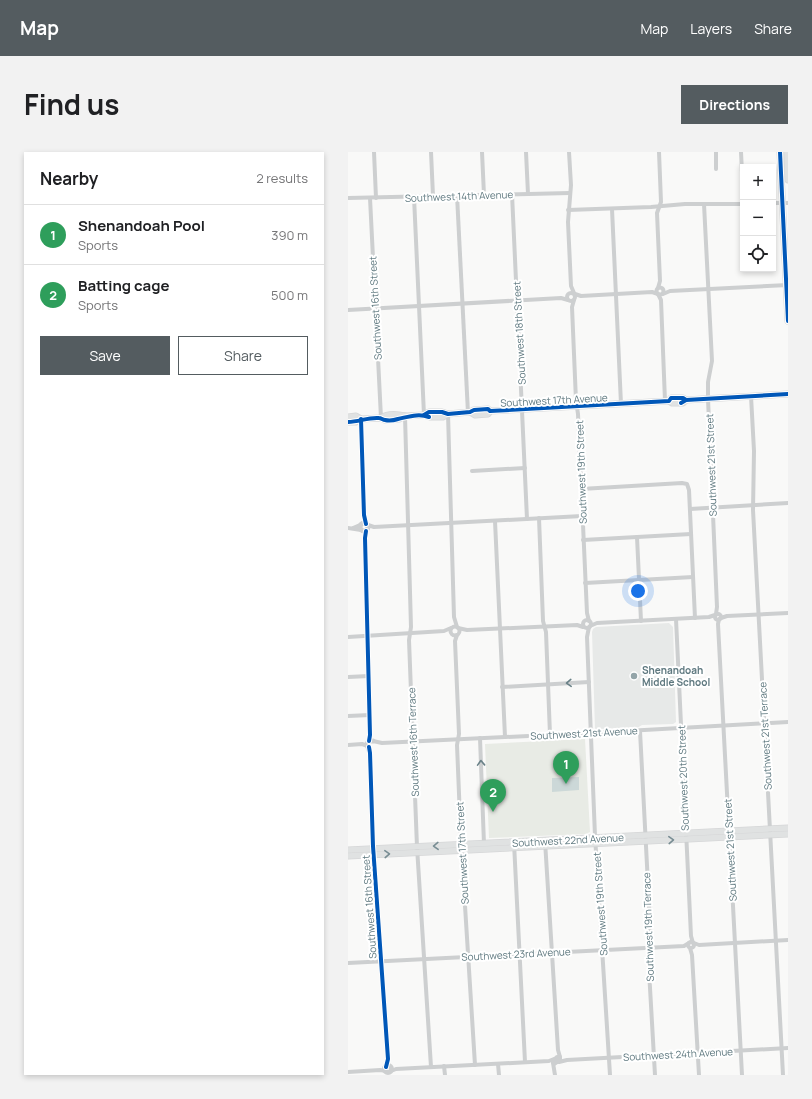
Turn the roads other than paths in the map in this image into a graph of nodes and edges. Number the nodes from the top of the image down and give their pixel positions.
1 (374, 152) edge
2 (431, 152) edge
3 (482, 152) edge
4 (526, 152) edge
5 (569, 152) edge
6 (659, 152) edge
7 (716, 152) edge
8 (741, 152) edge
9 (780, 152) edge
10 (787, 152) edge
11 (742, 164) edge
12 (716, 169) dead end
13 (788, 180) edge
14 (570, 193) junction
15 (512, 194) junction
16 (528, 194) junction
17 (484, 195) junction
18 (433, 196) junction
19 (457, 196) junction
20 (414, 197) junction
21 (348, 198) edge
22 (370, 198) junction
23 (376, 198) junction
24 (785, 203) edge
25 (704, 204) junction
26 (740, 204) edge
27 (659, 207) junction
28 (612, 208) junction
29 (568, 210) junction
30 (787, 285) edge
31 (571, 286) junction
32 (708, 289) junction
33 (660, 291) junction
34 (568, 294) junction
35 (616, 294) junction
36 (574, 297) junction
37 (561, 298) junction
38 (518, 300) junction
39 (569, 300) junction
40 (462, 304) junction
41 (419, 306) junction
42 (572, 307) junction
43 (376, 308) junction
44 (348, 310) edge
45 (788, 321) edge
46 (788, 394) edge
47 (751, 396) junction
48 (708, 399) junction
49 (667, 401) junction
50 (621, 404) junction
51 (577, 406) junction
52 (522, 409) junction
53 (469, 412) junction
54 (448, 414) junction
55 (424, 415) junction
56 (405, 416) junction
57 (348, 417) edge
58 (381, 418) junction
59 (361, 419) junction
60 (348, 422) edge
61 (525, 468) junction
62 (472, 471) dead end
63 (581, 489) junction
64 (788, 503) edge
65 (752, 506) junction
66 (712, 508) junction
67 (690, 509) junction
68 (582, 516) junction
69 (539, 518) junction
70 (527, 519) junction
71 (495, 521) junction
72 (451, 523) junction
73 (408, 525) junction
74 (364, 527) junction
75 (350, 528) edge
76 (691, 534) junction
77 (637, 537) junction
78 (583, 540) junction
79 (693, 577) junction
80 (640, 580) junction
81 (585, 583) junction
82 (788, 613) edge
83 (758, 614) junction
84 (717, 617) junction
85 (695, 618) junction
86 (676, 619) junction
87 (641, 621) junction
88 (587, 624) junction
89 (545, 627) junction
90 (454, 628) junction
91 (500, 629) junction
92 (467, 630) junction
93 (444, 631) junction
94 (410, 633) junction
95 (455, 634) junction
96 (368, 636) junction
97 (348, 637) edge
98 (369, 676) junction
99 (348, 677) edge
100 (589, 682) junction
101 (548, 684) junction
102 (502, 687) junction
103 (370, 715) junction
104 (348, 716) edge
105 (788, 722) edge
106 (764, 724) junction
107 (724, 726) junction
108 (681, 728) junction
109 (640, 731) junction
110 (591, 734) junction
111 (550, 735) junction
112 (505, 737) junction
113 (480, 738) junction
114 (458, 739) junction
115 (414, 742) junction
116 (370, 744) junction
117 (348, 745) edge
118 (788, 828) edge
119 (770, 832) junction
120 (729, 834) junction
121 (788, 834) edge
122 (686, 836) junction
123 (645, 838) junction
124 (596, 841) junction
125 (484, 844) junction
126 (545, 844) junction
127 (514, 846) junction
128 (461, 848) junction
129 (348, 850) edge
130 (417, 850) junction
131 (374, 852) junction
132 (348, 856) edge
133 (788, 940) edge
134 (776, 941) junction
135 (735, 943) junction
136 (692, 945) junction
137 (649, 947) junction
138 (603, 950) junction
139 (552, 952) junction
140 (520, 954) junction
141 (468, 957) junction
142 (424, 959) junction
143 (381, 961) junction
144 (348, 963) edge
145 (788, 1048) edge
146 (782, 1049) junction
147 (741, 1051) junction
148 (697, 1053) junction
149 (654, 1056) junction
150 (609, 1058) junction
151 (556, 1060) junction
152 (525, 1062) junction
153 (498, 1064) junction
154 (475, 1065) junction
155 (444, 1066) junction
156 (431, 1067) junction
157 (388, 1070) edge
158 (348, 1072) edge
159 (555, 1073) edge
160 (445, 1075) edge
161 (499, 1075) edge
162 (610, 1075) edge
163 (655, 1075) edge
164 (699, 1075) edge
165 (742, 1075) edge
166 (783, 1075) edge

1 - 23 street
2 - 18 street
3 - 17 street
4 - 16 street
5 - 14 street
6 - 27 street
7 - 12 street
8 - 11 street
9 - 24 main road
10 - 13 main road
14 - 16 street, Southwest 14th Avenue
14 - 29 street
15 - 16 street, Southwest 14th Avenue
15 - 17 street, Southwest 14th Avenue
15 - 38 street, Southwest 18th Street
17 - 19 street, Southwest 14th Avenue
18 - 19 street, Southwest 14th Avenue
18 - 20 street, Southwest 14th Avenue
19 - 40 street
20 - 23 street, Southwest 14th Avenue
20 - 41 street
21 - 22 street, Southwest 14th Avenue
22 - 23 street, Southwest 14th Avenue
22 - 43 street, Southwest 16th Street
24 - 30 main road
25 - 26 street
25 - 27 street
25 - 32 street, Southwest 21st Street
27 - 28 street
27 - 33 street
28 - 29 street
28 - 35 street
29 - 31 street
30 - 32 street
30 - 45 main road
31 - 34 street
31 - 36 street
32 - 33 street
32 - 48 street, Southwest 21st Street
33 - 35 street
33 - 49 street
34 - 36 street
34 - 37 street
34 - 39 street
35 - 36 street
35 - 50 street
36 - 39 street
36 - 42 street, Southwest 19th Street
37 - 38 street
37 - 39 street
38 - 40 street
38 - 52 street, Southwest 18th Street
39 - 42 street, Southwest 19th Street
40 - 41 street
40 - 53 street
41 - 43 street
41 - 55 street
42 - 51 street, Southwest 19th Street
43 - 44 street
43 - 58 street, Southwest 16th Street
46 - 47 main road, Southwest 17th Avenue
47 - 48 main road, Southwest 17th Avenue
47 - 65 street, Southwest 21st Terrace
48 - 49 main road, Southwest 17th Avenue
48 - 66 street, Southwest 21st Street
49 - 50 main road, Southwest 17th Avenue
50 - 51 main road, Southwest 17th Avenue
51 - 52 main road, Southwest 17th Avenue
51 - 63 street, Southwest 19th Street
52 - 53 main road, Southwest 17th Avenue
52 - 61 street, Southwest 18th Street
53 - 54 main road, Southwest 17th Avenue
54 - 55 main road, Southwest 17th Avenue
54 - 72 street
55 - 56 main road, Southwest 17th Avenue
56 - 58 main road, Southwest 17th Avenue
56 - 73 street, Southwest 16th Terrace
57 - 59 main road, Southwest 17th Avenue
58 - 59 main road, Southwest 17th Avenue
59 - 60 main road, Southwest 17th Avenue
59 - 74 street, Southwest 16th Street
61 - 62 street
61 - 70 street, Southwest 18th Street
63 - 67 street
63 - 68 street, Southwest 19th Street
64 - 65 street
65 - 66 street
65 - 83 street, Southwest 21st Terrace
66 - 67 street
66 - 84 street, Southwest 21st Street
67 - 76 street
68 - 69 street
68 - 78 street, Southwest 19th Street
69 - 70 street
69 - 89 street
70 - 71 street
71 - 72 street
71 - 91 street
72 - 73 street
72 - 90 street
73 - 74 street
73 - 94 street, Southwest 16th Terrace
74 - 75 street
74 - 96 street, Southwest 16th Street
76 - 77 street
76 - 79 street
77 - 78 street
77 - 80 street
78 - 81 street, Southwest 19th Street
79 - 80 street
79 - 85 street
80 - 81 street
80 - 87 street
81 - 88 street, Southwest 19th Street
82 - 83 street
83 - 84 street
83 - 106 street, Southwest 21st Terrace
84 - 85 street
84 - 107 street, Southwest 21st Street
85 - 86 street
86 - 87 street
86 - 108 street, Southwest 20th Street
87 - 88 street
88 - 89 street
88 - 100 street, Southwest 19th Street
89 - 91 street
89 - 101 street
90 - 92 street
90 - 93 street
90 - 95 street
90 - 95 street
91 - 92 street
91 - 102 street
92 - 95 street
93 - 94 street
93 - 95 street
94 - 96 street
94 - 115 street, Southwest 16th Terrace
95 - 114 street, Southwest 17th Street
96 - 97 street
96 - 98 street, Southwest 16th Street
98 - 99 street
98 - 103 street, Southwest 16th Street
100 -> 101 street
100 - 110 street, Southwest 19th Street
101 - 102 street
101 - 111 street
102 - 112 street
103 - 104 street
103 - 116 street, Southwest 16th Street
105 - 106 street, Southwest 21st Avenue
106 - 107 street, Southwest 21st Avenue
106 - 119 street, Southwest 21st Terrace
107 - 108 street, Southwest 21st Avenue
107 - 120 street, Southwest 21st Street
108 - 109 street, Southwest 21st Avenue
108 - 122 street, Southwest 20th Street
109 - 110 street, Southwest 21st Avenue
109 - 123 street, Southwest 19th Terrace
110 - 111 street, Southwest 21st Avenue
110 - 124 street, Southwest 19th Street
111 - 112 street, Southwest 21st Avenue
112 - 113 street, Southwest 21st Avenue
113 - 114 street, Southwest 21st Avenue
125 -> 113 street
114 - 115 street, Southwest 21st Avenue
114 - 128 street, Southwest 17th Street
115 - 116 street, Southwest 21st Avenue
115 - 130 street, Southwest 16th Terrace
116 - 117 street, Southwest 21st Avenue
116 - 131 street, Southwest 16th Street
118 - 119 main road, Southwest 22nd Avenue
119 - 120 main road, Southwest 22nd Avenue
119 - 121 main road, Southwest 22nd Avenue
119 - 134 street, Southwest 21st Terrace
120 - 122 main road, Southwest 22nd Avenue
120 - 135 street, Southwest 21st Street
122 - 123 main road, Southwest 22nd Avenue
122 - 136 street, Southwest 20th Street
123 - 124 main road, Southwest 22nd Avenue
123 - 137 street, Southwest 19th Terrace
124 - 126 main road, Southwest 22nd Avenue
124 - 138 street, Southwest 19th Street
125 - 127 main road, Southwest 22nd Avenue
125 - 128 main road, Southwest 22nd Avenue
126 - 127 main road, Southwest 22nd Avenue
126 - 139 street
127 - 128 main road, Southwest 22nd Avenue
127 - 140 street
128 - 130 main road, Southwest 22nd Avenue
128 - 141 street, Southwest 17th Street
129 - 131 main road, Southwest 22nd Avenue
130 - 131 main road, Southwest 22nd Avenue
130 - 142 street, Southwest 16th Terrace
131 - 132 main road, Southwest 22nd Avenue
131 - 143 street, Southwest 16th Street
133 - 134 street, Southwest 23rd Avenue
134 - 135 street, Southwest 23rd Avenue
134 - 146 street, Southwest 21st Terrace
135 - 136 street, Southwest 23rd Avenue
135 - 147 street, Southwest 21st Street
136 - 137 street, Southwest 23rd Avenue
136 - 148 street, Southwest 20th Street
137 - 138 street, Southwest 23rd Avenue
137 - 149 street, Southwest 19th Terrace
138 - 139 street, Southwest 23rd Avenue
138 - 150 street, Southwest 19th Street
139 - 140 street, Southwest 23rd Avenue
139 - 151 street
140 - 141 street, Southwest 23rd Avenue
140 - 152 street
141 - 142 street, Southwest 23rd Avenue
141 - 154 street, Southwest 17th Street
142 - 143 street, Southwest 23rd Avenue
142 - 156 street, Southwest 16th Terrace
143 - 144 street, Southwest 23rd Avenue
143 - 157 street, Southwest 16th Street
145 - 146 street, Southwest 24th Avenue
146 - 147 street, Southwest 24th Avenue
146 - 166 street, Southwest 21st Terrace
147 - 148 street, Southwest 24th Avenue
147 - 165 street, Southwest 21st Street
148 - 149 street, Southwest 24th Avenue
148 - 164 street, Southwest 20th Street
149 - 150 street, Southwest 24th Avenue
149 - 163 street, Southwest 19th Terrace
150 - 151 street, Southwest 24th Avenue
150 - 162 street, Southwest 19th Street
151 - 152 street, Southwest 24th Avenue
151 - 159 street
152 - 153 street, Southwest 24th Avenue
153 - 154 street, Southwest 24th Avenue
153 - 161 street
154 - 155 street, Southwest 24th Avenue
155 - 156 street, Southwest 24th Avenue
155 - 160 street
156 - 157 street, Southwest 24th Avenue
157 - 158 street, Southwest 24th Avenue

